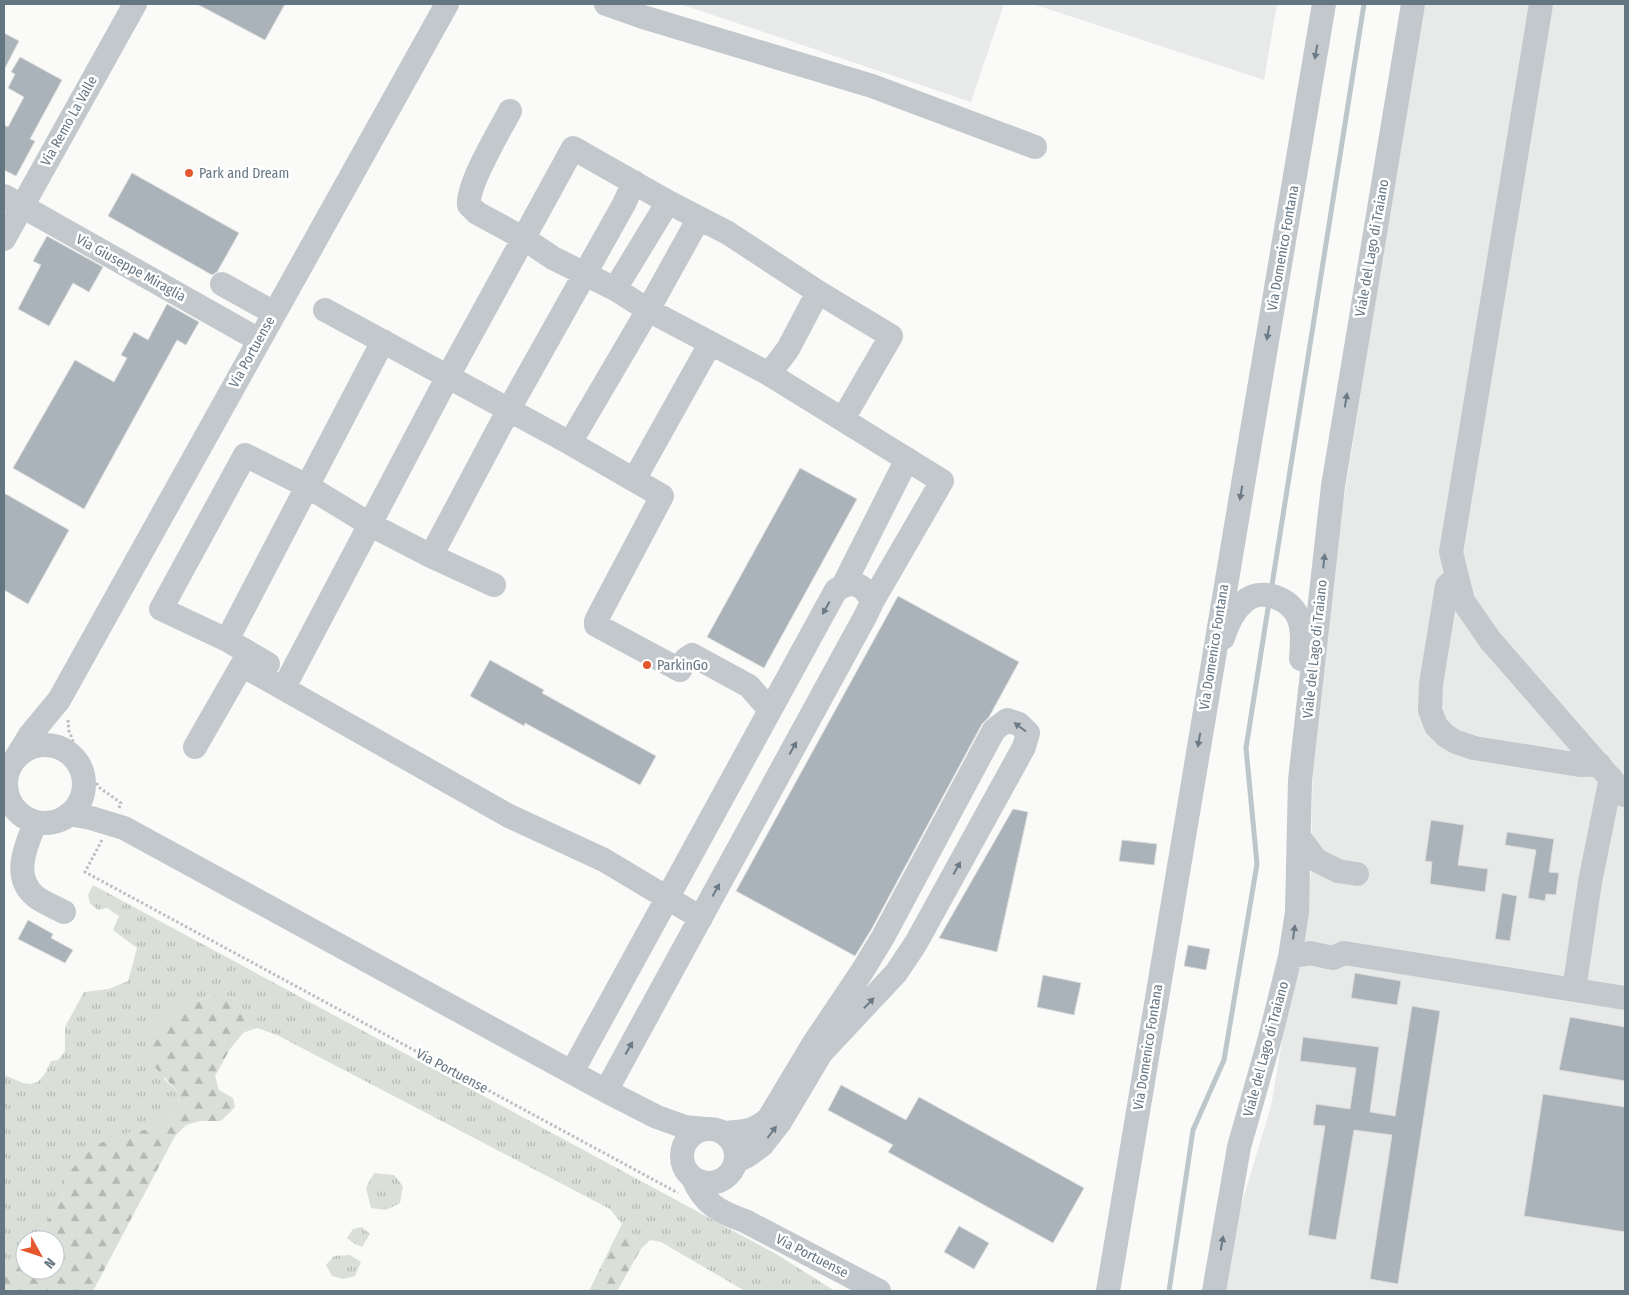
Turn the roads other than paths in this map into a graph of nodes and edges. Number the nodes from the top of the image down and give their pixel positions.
1 (135, 4) edge
2 (447, 4) edge
3 (606, 4) edge
4 (1324, 4) edge
5 (1413, 4) edge
6 (1541, 4) edge
7 (510, 111) dead end
8 (1035, 147) dead end
9 (634, 182) junction
10 (13, 201) edge
11 (668, 202) junction
12 (699, 218) junction
13 (523, 238) junction
14 (4, 239) edge
15 (584, 273) junction
16 (222, 284) dead end
17 (615, 289) junction
18 (818, 292) junction
19 (325, 310) dead end
20 (648, 310) junction
21 (274, 313) junction
22 (259, 340) junction
23 (383, 341) junction
24 (710, 344) junction
25 (770, 374) junction
26 (447, 378) junction
27 (508, 411) junction
28 (843, 419) junction
29 (570, 443) junction
30 (907, 459) junction
31 (634, 480) junction
32 (307, 486) junction
33 (371, 525) junction
34 (432, 556) junction
35 (1456, 578) junction
36 (844, 584) junction
37 (494, 585) dead end
38 (872, 602) junction
39 (227, 640) junction
40 (290, 676) junction
41 (1205, 705) junction
42 (63, 707) junction
43 (770, 710) junction
44 (405, 741) dead end
45 (59, 747) junction
46 (195, 747) dead end
47 (17, 756) junction
48 (1612, 779) edge
49 (1300, 780) junction
50 (84, 785) junction
51 (5, 788) edge
52 (69, 814) junction
53 (20, 820) edge
54 (115, 824) junction
55 (1299, 837) junction
56 (1357, 874) dead end
57 (667, 898) junction
58 (64, 912) dead end
59 (701, 918) junction
60 (1290, 958) junction
61 (1574, 990) junction
62 (1625, 998) edge
63 (572, 1072) junction
64 (606, 1091) junction
65 (657, 1117) junction
66 (714, 1131) junction
67 (684, 1146) junction
68 (730, 1169) junction
69 (688, 1187) junction
70 (745, 1221) junction
71 (880, 1291) edge
72 (1108, 1291) edge
73 (1214, 1291) edge

1 - 10 street, Via Remo La Valle
2 - 21 street, Via Portuense
3 - 8 street
4 -> 41 street, Via Domenico Fontana
49 -> 5 street, Viale del Lago di Traiano
6 - 35 street
7 - 13 street
9 - 11 street
9 - 13 street
9 - 15 street
10 - 14 street, Via Remo La Valle
10 - 22 street, Via Giuseppe Miraglia
11 - 12 street
11 - 17 street
12 - 18 street
12 - 20 street
13 - 15 street
13 - 26 street
15 - 17 street
15 - 27 street
16 - 21 street
17 - 20 street
18 - 25 street
18 - 28 street
19 - 23 street
20 - 24 street
20 - 29 street
21 - 22 street, Via Portuense
22 - 42 street, Via Portuense
23 - 26 street
23 - 32 street
24 - 25 street
24 - 31 street
25 - 28 street
26 - 27 street
26 - 33 street
27 - 29 street
27 - 34 street
28 - 30 street
29 - 31 street
30 - 36 street
30 - 38 street
31 - 43 street
32 - 33 street
32 - 39 street
32 - 39 street
33 - 34 street
33 - 40 street
34 - 37 street
35 - 48 street
35 - 48 street
36 - 38 street
36 -> 43 street
59 -> 38 street
39 - 40 street
40 - 44 street
41 - 49 street
41 -> 72 street, Via Domenico Fontana
42 - 45 street, Via Portuense
42 - 47 street, Via Portuense
43 - 57 street
45 - 47 street
45 - 50 street
46 - 57 street
47 - 51 street
48 - 61 street
49 - 55 street, Viale del Lago di Traiano
50 - 52 street
50 - 54 street
51 - 53 street
52 - 53 street
52 - 54 street
53 - 58 street
54 - 63 street
55 - 56 street
60 -> 55 street, Viale del Lago di Traiano
57 - 59 street
57 - 63 street
64 -> 59 street
60 - 61 street
73 -> 60 street, Viale del Lago di Traiano
61 - 62 street
63 - 64 street
64 - 65 street
65 - 66 street
65 - 67 street
66 - 67 street
66 - 68 street
68 -> 66 street
67 - 69 street
68 - 69 street
68 - 70 street, Via Portuense
69 - 70 street, Via Portuense
70 - 71 street, Via Portuense

